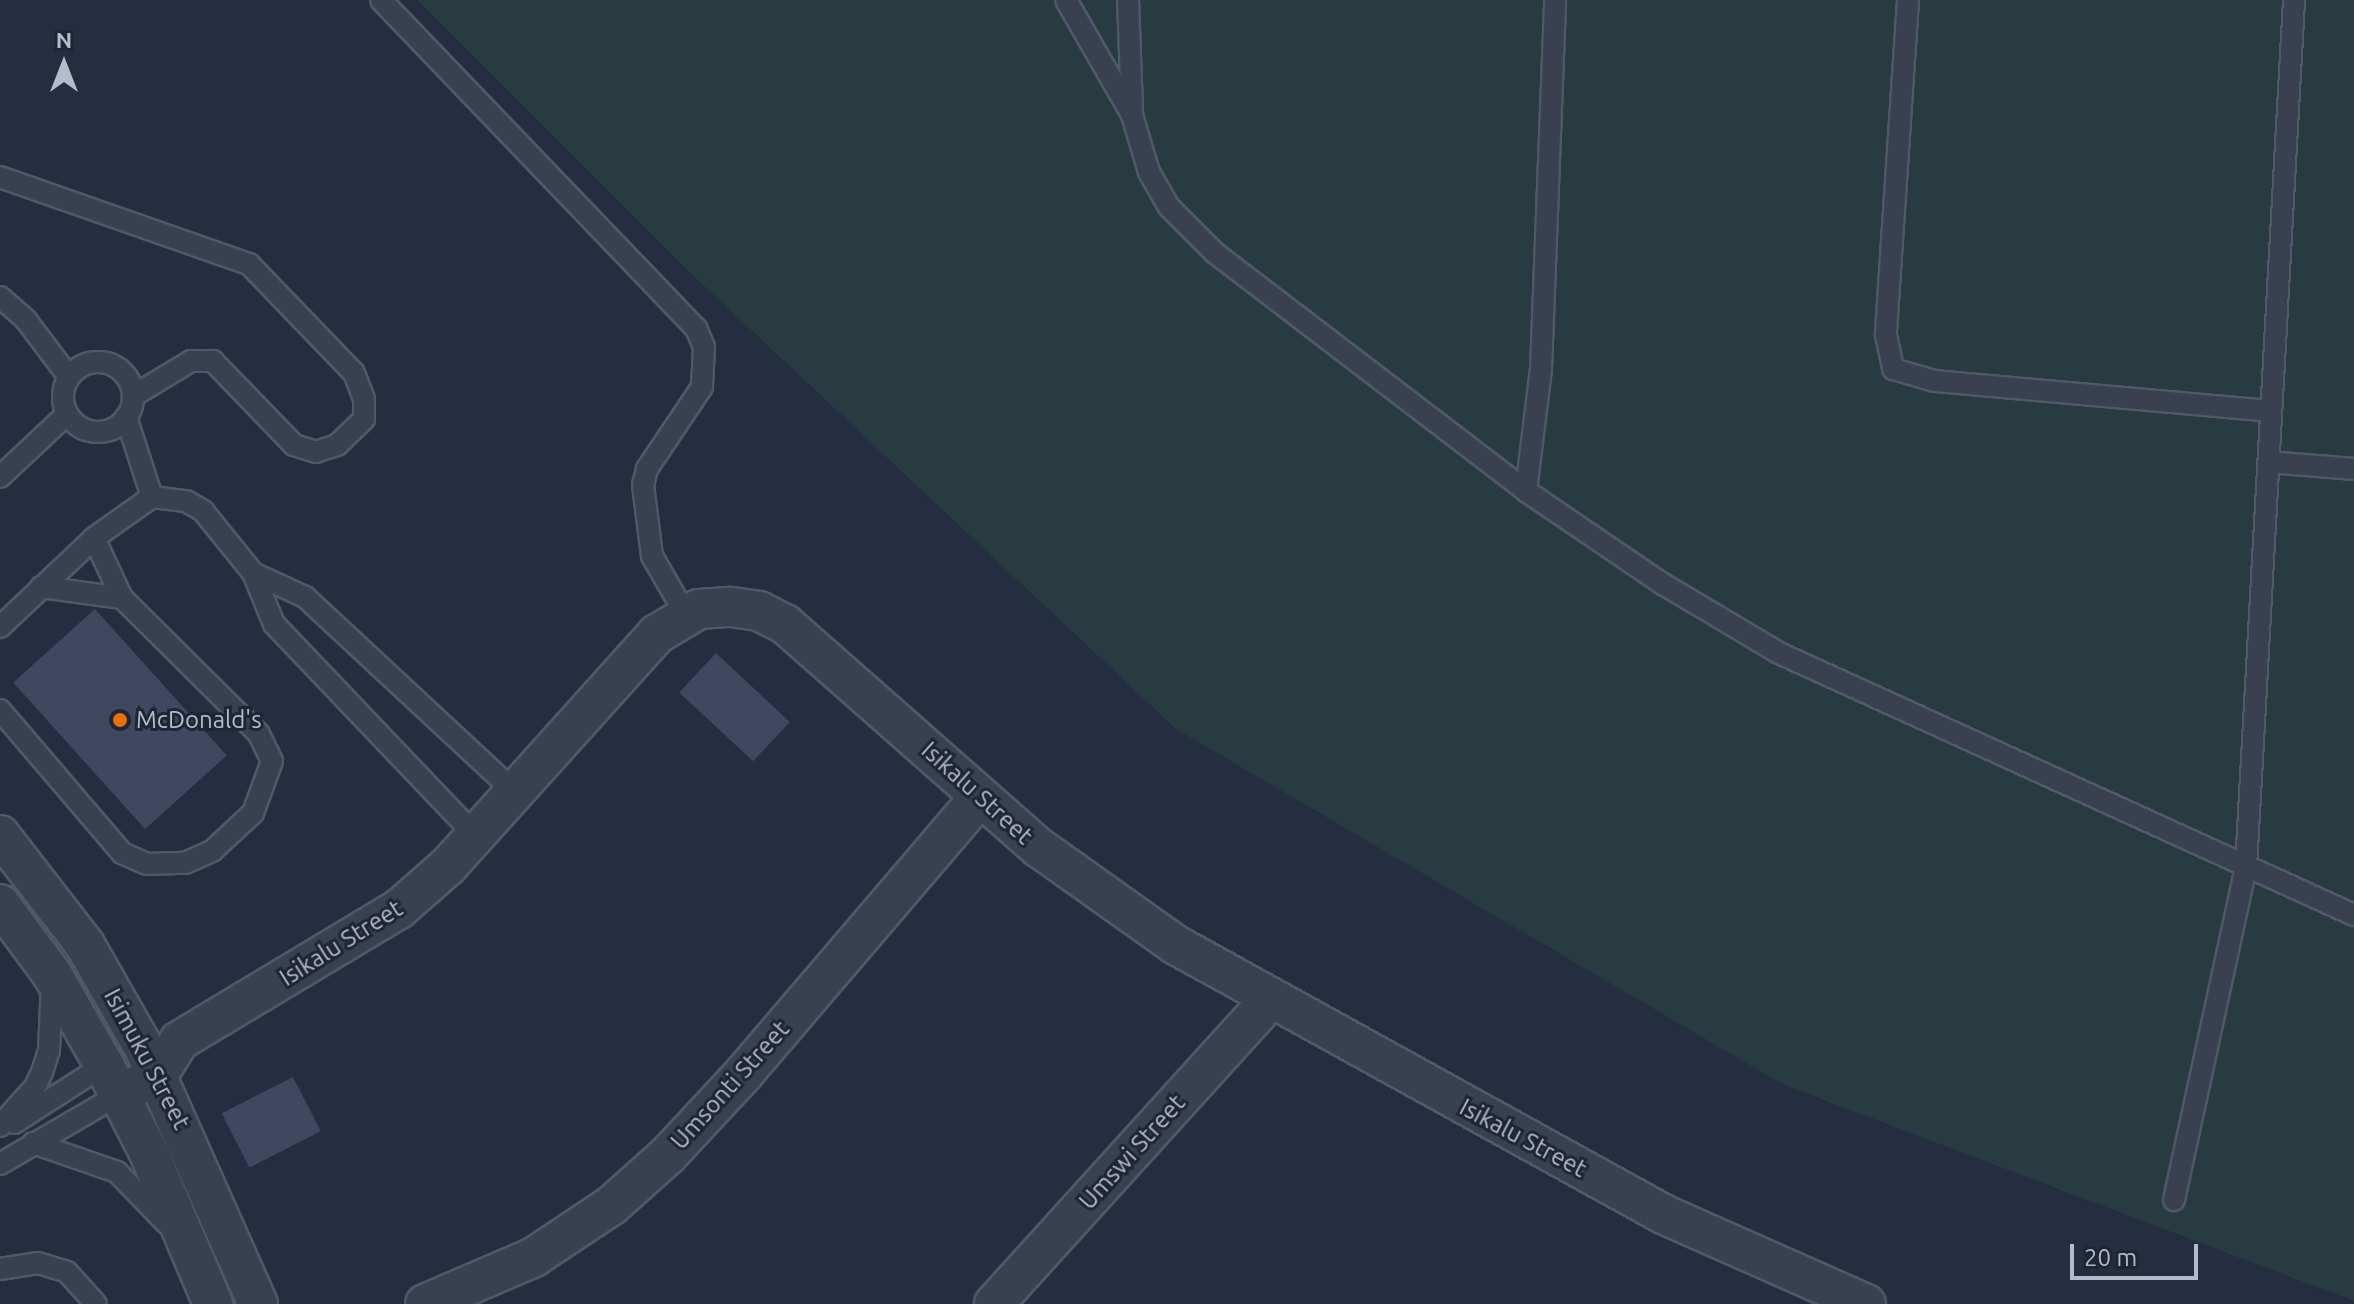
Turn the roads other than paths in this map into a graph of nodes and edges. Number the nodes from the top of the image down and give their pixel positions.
1 (381, 0) edge
2 (1066, 0) edge
3 (1128, 0) edge
4 (1555, 0) edge
5 (1908, 0) edge
6 (2294, 0) edge
7 (1132, 115) junction
8 (0, 177) edge
9 (0, 297) edge
10 (69, 377) junction
11 (133, 396) junction
12 (2271, 411) junction
13 (67, 414) junction
14 (126, 417) junction
15 (2269, 462) junction
16 (2354, 469) edge
17 (0, 477) edge
18 (1526, 491) junction
19 (152, 497) junction
20 (94, 538) junction
21 (253, 573) junction
22 (41, 587) junction
23 (122, 598) junction
24 (686, 615) junction
25 (0, 627) edge
26 (0, 710) edge
27 (516, 793) junction
28 (979, 798) junction
29 (0, 835) edge
30 (476, 836) junction
31 (2246, 867) junction
32 (0, 904) edge
33 (2354, 915) edge
34 (52, 974) junction
35 (1271, 999) junction
36 (140, 1041) junction
37 (179, 1041) junction
38 (158, 1075) junction
39 (112, 1080) junction
40 (0, 1129) edge
41 (33, 1143) junction
42 (0, 1164) edge
43 (2174, 1200) dead end
44 (188, 1251) junction
45 (0, 1269) edge
46 (96, 1304) edge
47 (213, 1304) edge
48 (258, 1304) edge
49 (425, 1304) edge
50 (994, 1304) edge
51 (1866, 1304) edge

1 - 24 lane
2 - 7 lane
3 - 7 lane
4 - 18 lane
5 - 12 lane
6 - 12 lane
7 - 18 lane
8 - 11 lane
9 - 10 lane
10 - 11 lane
10 - 13 lane
11 - 14 lane
12 - 15 lane
13 - 14 lane
13 - 17 lane
14 - 19 lane
15 - 16 lane
15 - 31 lane
18 - 31 lane
19 - 20 lane
19 - 21 lane
20 - 22 lane
20 - 23 lane
21 - 27 lane
21 - 30 lane
22 - 23 lane
22 - 25 lane
23 - 26 lane
24 - 27 street, Isikalu Street
24 - 28 street, Isikalu Street
27 - 30 street, Isikalu Street
28 - 35 street, Isikalu Street
28 - 49 street, Umsonti Street
29 - 36 street, Isimuku Street
30 - 37 street, Isikalu Street
31 - 33 lane
31 - 43 lane
32 - 34 street, Isimuku Street
34 - 39 street, Isimuku Street
34 - 40 lane
35 - 50 street, Umswi Street
35 - 51 street, Isikalu Street
36 - 37 street
36 - 38 street, Isimuku Street
36 - 39 street
37 - 38 street, Isikalu Street
38 - 39 street
38 - 48 street, Isimuku Street
39 - 40 lane
39 - 41 lane
39 - 44 street, Isimuku Street
41 - 42 lane
41 - 44 lane
44 - 47 street, Isimuku Street
45 - 46 lane

